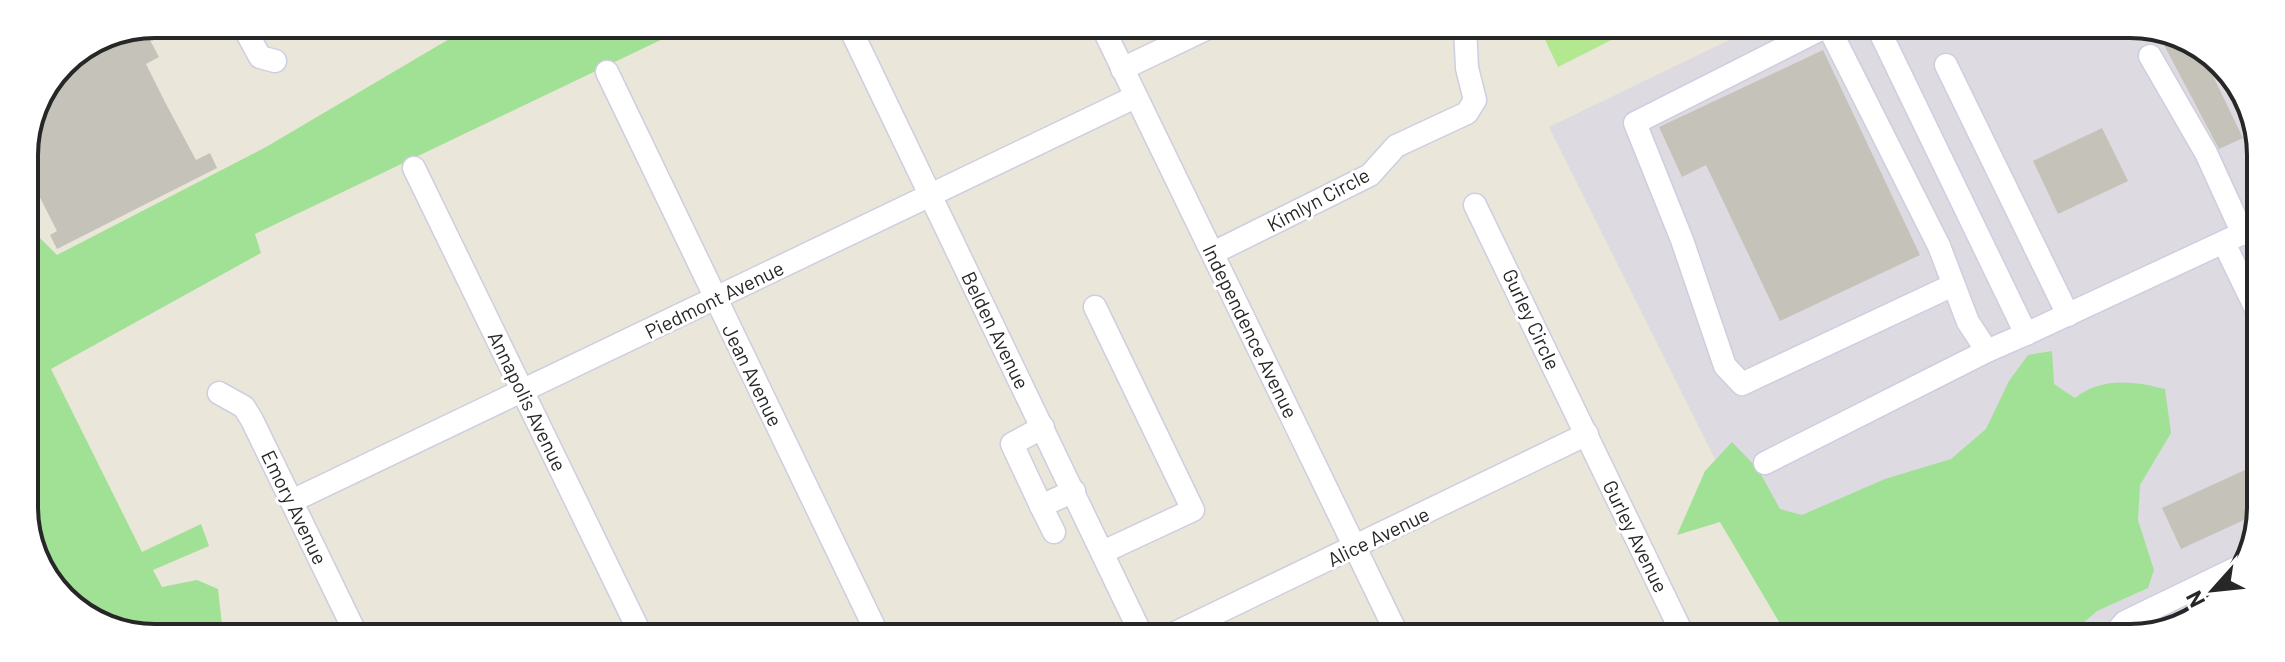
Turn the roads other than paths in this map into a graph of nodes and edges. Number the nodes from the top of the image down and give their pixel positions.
1 (250, 38) edge
2 (855, 38) edge
3 (1108, 38) edge
4 (1187, 38) edge
5 (1466, 38) edge
6 (1806, 38) edge
7 (1831, 38) edge
8 (1883, 38) edge
9 (2150, 56) dead end
10 (275, 61) dead end
11 (1946, 65) dead end
12 (1122, 69) junction
13 (607, 72) dead end
14 (1135, 97) junction
15 (414, 168) dead end
16 (931, 194) junction
17 (1475, 205) dead end
18 (2242, 234) edge
19 (1213, 253) junction
20 (2247, 259) edge
21 (1951, 286) junction
22 (716, 299) junction
23 (1095, 307) dead end
24 (2065, 317) junction
25 (2026, 334) junction
26 (1987, 351) junction
27 (523, 390) junction
28 (219, 393) dead end
29 (1043, 427) junction
30 (1587, 434) junction
31 (1765, 463) dead end
32 (1074, 491) junction
33 (292, 501) junction
34 (1041, 506) junction
35 (1054, 532) dead end
36 (1355, 548) junction
37 (1103, 552) junction
38 (2226, 573) edge
39 (351, 624) edge
40 (636, 624) edge
41 (873, 624) edge
42 (1136, 624) edge
43 (1194, 624) edge
44 (1392, 624) edge
45 (1678, 624) edge
46 (2123, 624) edge

1 - 10 street
2 - 16 street, Belden Avenue
3 - 12 street, Independence Avenue
4 - 12 street
5 - 19 street, Kimlyn Circle
6 - 21 street
7 - 21 street
8 - 25 street
9 - 18 street
11 - 24 street
12 - 14 street, Independence Avenue
13 - 22 street, Jean Avenue
14 - 16 street, Piedmont Avenue
14 - 19 street, Independence Avenue
15 - 27 street, Annapolis Avenue
16 - 22 street, Piedmont Avenue
16 - 29 street, Belden Avenue
17 - 30 street, Gurley Circle
18 - 20 street
18 - 24 street
19 - 36 street, Independence Avenue
21 - 26 street
22 - 27 street, Piedmont Avenue
22 - 41 street, Jean Avenue
23 - 37 street
24 - 25 street
25 - 26 street
26 - 31 street
27 - 33 street, Piedmont Avenue
27 - 40 street, Annapolis Avenue
28 - 33 street, Emory Avenue
29 - 32 street, Belden Avenue
29 - 34 street
30 - 36 street, Alice Avenue
30 - 45 street, Gurley Avenue
32 - 34 street
32 - 37 street, Belden Avenue
33 - 39 street, Emory Avenue
34 - 35 street
36 - 43 street, Alice Avenue
36 - 44 street, Independence Avenue
37 - 42 street, Belden Avenue
38 - 46 street

